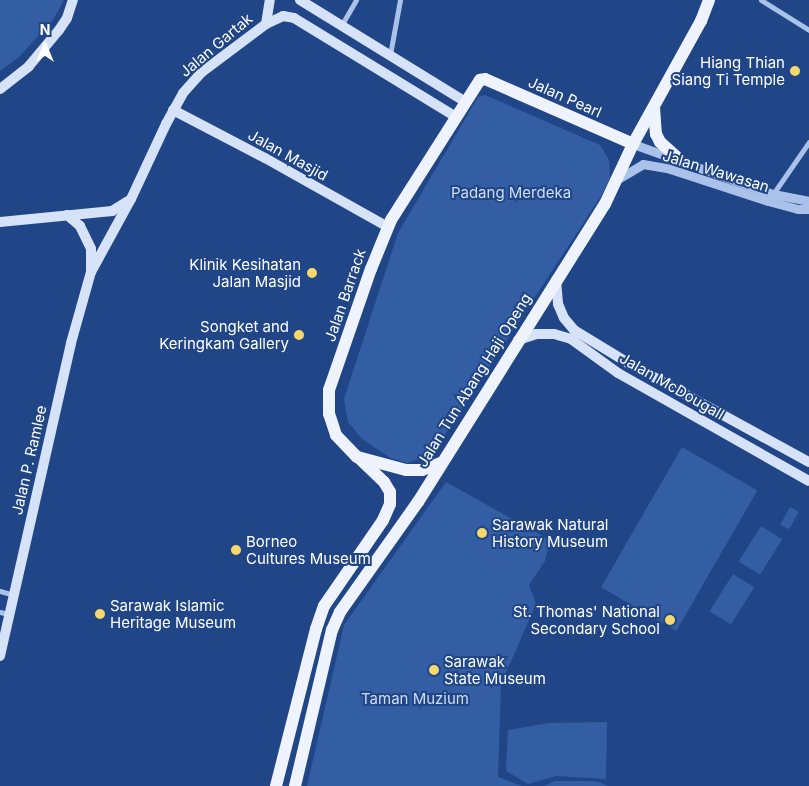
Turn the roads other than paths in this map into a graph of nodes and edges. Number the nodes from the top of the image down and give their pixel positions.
1 (73, 0) edge
2 (270, 0) edge
3 (302, 0) edge
4 (356, 0) edge
5 (400, 0) edge
6 (709, 0) edge
7 (761, 0) edge
8 (266, 24) junction
9 (341, 26) junction
10 (809, 30) edge
11 (390, 57) junction
12 (485, 79) joint
13 (0, 89) edge
14 (466, 102) junction
15 (654, 107) junction
16 (173, 110) junction
17 (456, 117) junction
18 (809, 142) edge
19 (633, 144) junction
20 (680, 160) junction
21 (618, 179) junction
22 (773, 194) junction
23 (131, 199) junction
24 (809, 201) edge
25 (809, 209) edge
26 (67, 214) junction
27 (0, 215) edge
28 (20, 219) junction
29 (0, 222) edge
30 (388, 227) junction
31 (91, 272) junction
32 (556, 280) junction
33 (518, 340) junction
34 (357, 456) junction
35 (809, 462) edge
36 (441, 463) junction
37 (809, 480) edge
38 (0, 591) edge
39 (15, 595) junction
40 (5, 613) edge
41 (0, 656) edge
42 (276, 785) edge
43 (295, 786) edge

1 - 13 main road
2 - 8 main road, Jalan Gartak
3 - 9 main road
4 - 9 street
5 - 11 street
6 - 15 main road, Jalan Tun Abang Haji Openg
7 - 10 street
8 - 16 main road, Jalan Gartak
8 - 17 main road
9 - 11 main road
11 - 14 main road
12 - 14 main road, Jalan Barrack
12 - 19 main road, Jalan Pearl
14 - 17 main road, Jalan Barrack
15 - 19 main road, Jalan Tun Abang Haji Openg
15 - 20 main road
16 - 23 main road, Jalan P. Ramlee
16 - 30 main road, Jalan Masjid
17 - 30 main road, Jalan Barrack
18 - 22 street
19 - 20 street, Jalan Wawasan
19 - 21 main road, Jalan Tun Abang Haji Openg
20 - 22 street, Jalan Wawasan
21 - 25 street, Jalan Wawasan
21 - 32 main road, Jalan Tun Abang Haji Openg
22 - 24 street, Jalan Wawasan
23 - 26 main road
23 - 31 main road, Jalan P. Ramlee
26 - 28 main road
26 - 31 main road, Jalan P. Ramlee
27 - 28 main road
28 - 29 main road
30 - 34 main road, Jalan Barrack
31 - 39 main road, Jalan P. Ramlee
32 - 33 main road, Jalan Tun Abang Haji Openg
32 - 35 main road, Jalan McDougall
33 - 36 main road, Jalan Tun Abang Haji Openg
33 - 37 main road, Jalan McDougall
34 - 36 main road, Jalan Barrack
34 - 42 main road
36 - 43 main road, Jalan Tun Abang Haji Openg
38 - 39 street
39 - 40 main road, Jalan P. Ramlee
40 - 41 main road, Jalan P. Ramlee

